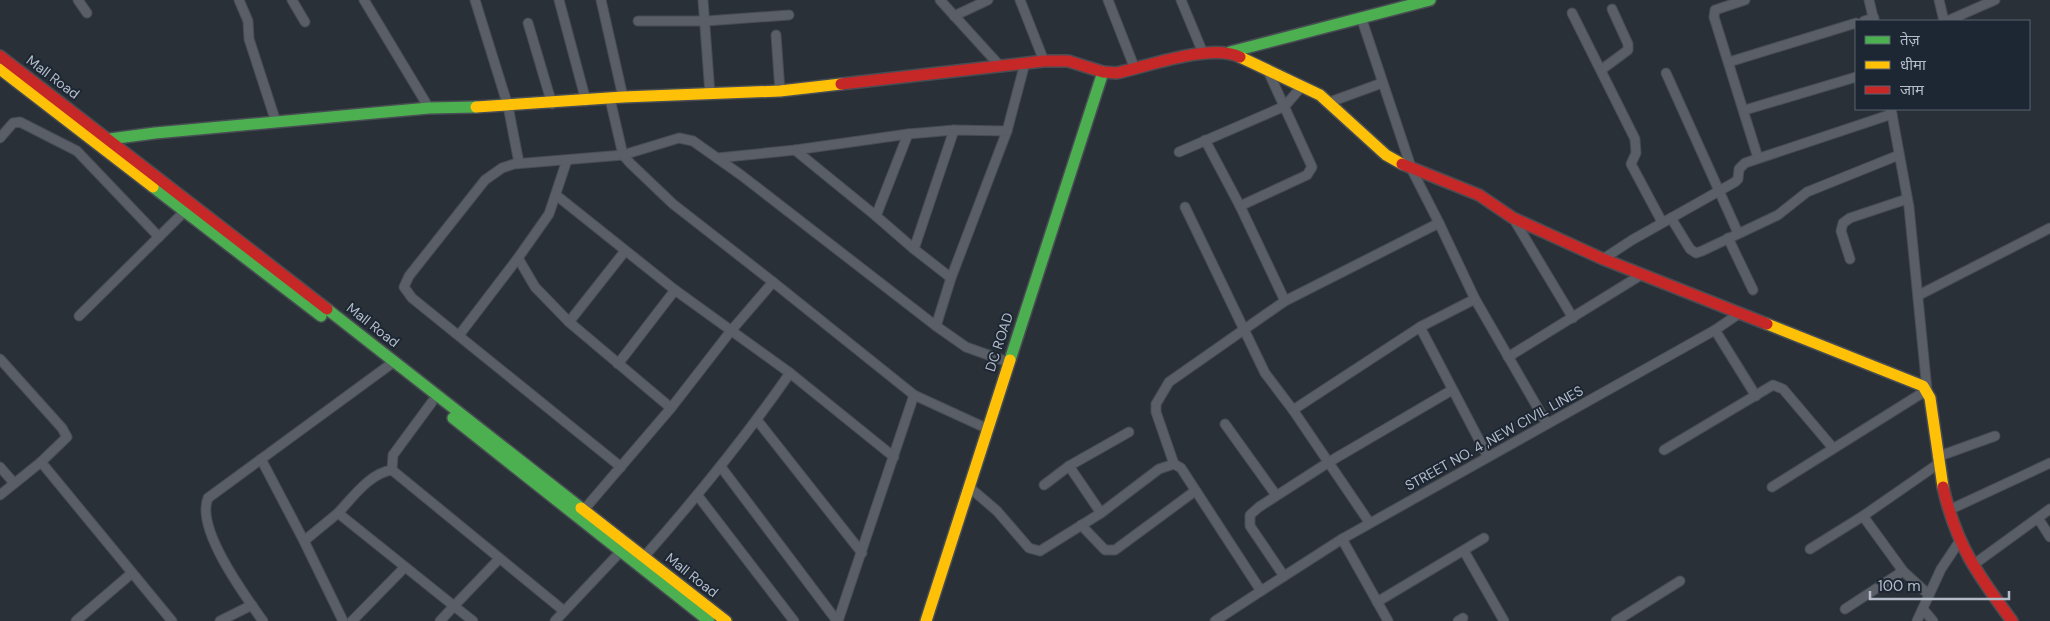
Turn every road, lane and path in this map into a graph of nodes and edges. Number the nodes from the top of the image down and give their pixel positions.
1 (78, 0) edge
2 (239, 0) edge
3 (292, 0) edge
4 (364, 0) edge
5 (475, 0) edge
6 (559, 0) edge
7 (601, 0) edge
8 (703, 0) edge
9 (940, 0) edge
10 (988, 0) edge
11 (1020, 0) edge
12 (1108, 0) edge
13 (1181, 0) edge
14 (1430, 0) edge
15 (1745, 0) edge
16 (1868, 0) edge
17 (1939, 0) edge
18 (1995, 0) edge
19 (1612, 9) dead end
20 (86, 13) dead end
21 (1572, 13) dead end
22 (789, 15) dead end
23 (954, 16) junction
24 (1361, 17) junction
25 (1874, 20) edge
26 (1946, 20) edge
27 (1948, 20) edge
28 (638, 21) dead end
29 (706, 21) junction
30 (305, 22) dead end
31 (528, 23) dead end
32 (1855, 23) edge
33 (776, 35) dead end
34 (1230, 52) junction
35 (1203, 53) junction
36 (0, 56) edge
37 (1044, 61) junction
38 (1729, 62) junction
39 (1025, 63) junction
40 (1000, 66) junction
41 (1134, 68) junction
42 (0, 69) edge
43 (1601, 70) junction
44 (1268, 71) junction
45 (1103, 72) junction
46 (1666, 73) dead end
47 (1855, 77) edge
48 (1382, 83) junction
49 (1302, 86) junction
50 (780, 91) junction
51 (710, 94) junction
52 (623, 98) junction
53 (610, 99) junction
54 (586, 101) junction
55 (1330, 102) junction
56 (552, 104) junction
57 (508, 106) junction
58 (1285, 106) junction
59 (429, 108) junction
60 (1745, 110) junction
61 (1892, 111) edge
62 (276, 122) junction
63 (954, 130) junction
64 (1007, 131) junction
65 (92, 134) junction
66 (908, 134) junction
67 (0, 138) edge
68 (109, 139) junction
69 (1205, 140) junction
70 (795, 150) junction
71 (76, 151) junction
72 (1178, 152) dead end
73 (623, 155) junction
74 (1899, 155) junction
75 (718, 158) junction
76 (1758, 158) junction
77 (567, 160) junction
78 (519, 163) junction
79 (1412, 170) junction
80 (1718, 190) junction
81 (556, 195) junction
82 (1907, 199) junction
83 (1240, 206) junction
84 (188, 207) junction
85 (1185, 207) dead end
86 (876, 216) junction
87 (1513, 218) junction
88 (1666, 220) junction
89 (1439, 223) junction
90 (2050, 228) edge
91 (1738, 233) junction
92 (159, 237) junction
93 (1728, 238) junction
94 (914, 249) junction
95 (625, 251) junction
96 (518, 258) junction
97 (1850, 259) dead end
98 (1603, 260) junction
99 (1641, 275) junction
100 (951, 278) junction
101 (773, 282) junction
102 (675, 290) junction
103 (1753, 290) dead end
104 (1919, 295) junction
105 (1475, 299) junction
106 (1285, 301) junction
107 (1740, 313) junction
108 (79, 316) dead end
109 (1573, 318) junction
110 (569, 322) junction
111 (936, 326) junction
112 (1420, 327) junction
113 (1243, 329) junction
114 (1714, 330) junction
115 (730, 332) junction
116 (460, 334) junction
117 (1508, 357) junction
118 (0, 359) edge
119 (1008, 362) junction
120 (391, 364) junction
121 (618, 364) junction
122 (790, 373) junction
123 (1452, 390) junction
124 (1928, 390) junction
125 (914, 395) junction
126 (1756, 396) junction
127 (432, 402) junction
128 (672, 408) junction
129 (1293, 410) junction
130 (757, 420) junction
131 (1225, 424) dead end
132 (1547, 424) junction
133 (988, 429) junction
134 (1129, 432) dead end
135 (1995, 436) dead end
136 (1833, 448) junction
137 (1664, 450) dead end
138 (894, 457) junction
139 (1488, 457) junction
140 (261, 459) junction
141 (1938, 461) junction
142 (42, 462) junction
143 (1329, 462) junction
144 (2050, 463) edge
145 (1174, 464) junction
146 (621, 466) junction
147 (1069, 466) junction
148 (0, 467) edge
149 (721, 467) junction
150 (392, 470) junction
151 (14, 483) junction
152 (1044, 485) dead end
153 (969, 487) junction
154 (1772, 487) dead end
155 (1195, 491) junction
156 (1276, 495) junction
157 (0, 496) edge
158 (698, 496) junction
159 (2050, 509) edge
160 (1949, 510) junction
161 (338, 512) junction
162 (1101, 513) junction
163 (581, 514) junction
164 (1863, 516) junction
165 (2038, 518) junction
166 (1369, 522) junction
167 (1081, 525) junction
168 (2050, 537) edge
169 (1484, 538) dead end
170 (1342, 540) junction
171 (304, 541) junction
172 (1959, 542) junction
173 (624, 548) junction
174 (1810, 549) dead end
175 (1464, 551) junction
176 (862, 553) junction
177 (644, 556) junction
178 (499, 559) junction
179 (1973, 565) junction
180 (405, 567) junction
181 (1903, 570) junction
182 (132, 573) junction
183 (1284, 576) junction
184 (1680, 581) dead end
185 (1261, 591) junction
186 (1928, 594) junction
187 (1377, 602) junction
188 (252, 606) junction
189 (454, 606) junction
190 (1845, 609) dead end
191 (1923, 609) junction
192 (564, 611) junction
193 (76, 621) edge
194 (172, 621) edge
195 (220, 621) edge
196 (263, 621) edge
197 (343, 621) edge
198 (352, 621) edge
199 (440, 621) edge
200 (473, 621) edge
201 (555, 621) edge
202 (709, 621) edge
203 (726, 621) edge
204 (794, 621) edge
205 (837, 621) edge
206 (926, 621) edge
207 (1215, 621) edge
208 (1388, 621) edge
209 (1504, 621) edge
210 (1616, 621) edge
211 (1917, 621) edge
212 (1933, 621) edge
213 (2012, 621) edge

1 - 20 street
2 - 62 street
3 - 30 street
4 - 59 street
5 - 57 street
6 - 54 street
7 - 52 street
8 - 29 street
9 - 23 street
10 - 23 street
11 - 37 street
12 - 41 street
13 - 35 street
14 - 24 main road
15 - 38 street
16 - 25 street
17 - 26 street
18 - 27 street
19 - 43 street
21 - 43 street
22 - 29 street
23 - 40 street
24 - 34 main road
24 - 48 street
28 - 29 street
29 - 51 street
31 - 56 street
32 - 38 street
33 - 50 street
34 - 35 main road
34 - 44 main road
35 - 41 main road
36 - 65 main road, Mall Road
37 - 39 main road
37 - 45 main road
38 - 60 street
39 - 40 main road
39 - 64 street
40 - 50 main road
41 - 45 main road
42 - 65 main road, Mall Road
43 - 88 street
44 - 49 main road
44 - 58 street
45 - 119 main road, DC ROAD
46 - 80 street
47 - 60 street
48 - 55 street
48 - 79 street
49 - 55 main road
49 - 58 street
50 - 51 main road
51 - 52 main road
52 - 53 main road
53 - 54 main road
53 - 73 street
54 - 56 main road
55 - 79 main road
56 - 57 main road
57 - 59 main road
57 - 78 street
58 - 69 street
58 - 83 street
59 - 62 main road
60 - 76 street
61 - 74 street
61 - 76 street
62 - 68 main road
63 - 64 street
63 - 66 street
63 - 94 street
64 - 100 street
65 - 68 main road, Mall Road
65 - 71 street
65 - 84 main road, Mall Road
66 - 70 street
66 - 86 street
67 - 71 street
68 - 84 main road, Mall Road
69 - 72 street
69 - 83 street
70 - 75 street
70 - 86 street
71 - 92 street
73 - 75 street
73 - 77 street
73 - 101 street
74 - 82 street
74 - 91 street
75 - 111 street
76 - 80 street
77 - 78 street
77 - 81 street
78 - 116 street
79 - 87 main road
79 - 89 street
80 - 88 street
80 - 91 street
81 - 95 street
81 - 96 street
82 - 97 street
82 - 104 street
83 - 106 street
84 - 92 street
84 - 120 main road, Mall Road
85 - 113 street
86 - 94 street
87 - 98 main road
87 - 109 street
88 - 93 street
88 - 98 street
89 - 105 street
89 - 106 street
90 - 104 street
91 - 93 street
92 - 108 street
93 - 103 street
94 - 100 street
95 - 102 street
95 - 110 street
96 - 110 street
96 - 116 street
98 - 99 main road
99 - 107 main road
99 - 109 street
100 - 111 street
101 - 115 street
101 - 125 street
102 - 115 street
102 - 121 street
104 - 124 street
105 - 112 street
105 - 117 street
106 - 113 street
107 - 114 street, STREET NO. 4 ,NEW CIVIL LINES
107 - 124 main road
109 - 117 street
110 - 121 street
111 - 119 street
112 - 123 street
112 - 129 street
113 - 129 street
113 - 145 street
114 - 126 street
114 - 132 street, STREET NO. 4 ,NEW CIVIL LINES
115 - 122 street
115 - 128 street
116 - 146 street
117 - 132 street
118 - 142 street
119 - 133 main road, DC ROAD
120 - 127 main road, Mall Road
120 - 140 street
120 - 163 main road, Mall Road
121 - 128 street
122 - 130 street
122 - 138 street
123 - 139 street
123 - 143 street
124 - 136 street
124 - 141 main road
125 - 133 street
125 - 138 street
126 - 136 street
126 - 137 street
127 - 150 street
127 - 163 main road, Mall Road
128 - 146 street
129 - 143 street
130 - 149 street
130 - 176 street
131 - 156 street
132 - 139 street, STREET NO. 4 ,NEW CIVIL LINES
133 - 153 main road, DC ROAD
134 - 147 street
135 - 141 street
136 - 154 street
138 - 176 street
139 - 166 street, STREET NO. 4 ,NEW CIVIL LINES
140 - 171 street
140 - 188 street
141 - 160 main road
141 - 164 street
142 - 151 street
142 - 182 street
143 - 156 street
143 - 166 street
144 - 160 street
145 - 155 street
145 - 162 street
146 - 163 street
147 - 152 street
147 - 162 street
148 - 151 street
149 - 158 street
149 - 205 street
150 - 161 street
150 - 178 street
151 - 157 street
153 - 167 street
153 - 206 main road, DC ROAD
155 - 167 street
155 - 185 street
156 - 183 street
158 - 177 street
158 - 204 street
159 - 165 street
160 - 172 main road
161 - 171 street
161 - 180 street
162 - 167 street
163 - 173 main road, Mall Road
164 - 174 street
164 - 181 street
165 - 168 street
165 - 179 street
166 - 170 street, STREET NO. 4 ,NEW CIVIL LINES
169 - 175 street
170 - 183 street, STREET NO. 4 ,NEW CIVIL LINES
170 - 187 street
171 - 197 street
172 - 179 main road
172 - 186 street
173 - 177 main road, Mall Road
173 - 192 street
173 - 202 main road, Mall Road
175 - 187 street
175 - 209 street
176 - 205 street
177 - 203 main road, Mall Road
178 - 189 street
178 - 192 street
179 - 213 main road
180 - 189 street
180 - 198 street
181 - 186 street
181 - 190 street
182 - 193 street
182 - 194 street
183 - 185 street, STREET NO. 4 ,NEW CIVIL LINES
184 - 210 street
185 - 207 street, STREET NO. 4 ,NEW CIVIL LINES
186 - 191 street
187 - 208 street
188 - 195 street
188 - 196 street
189 - 199 street
189 - 200 street
191 - 211 street
191 - 212 street
192 - 201 street

